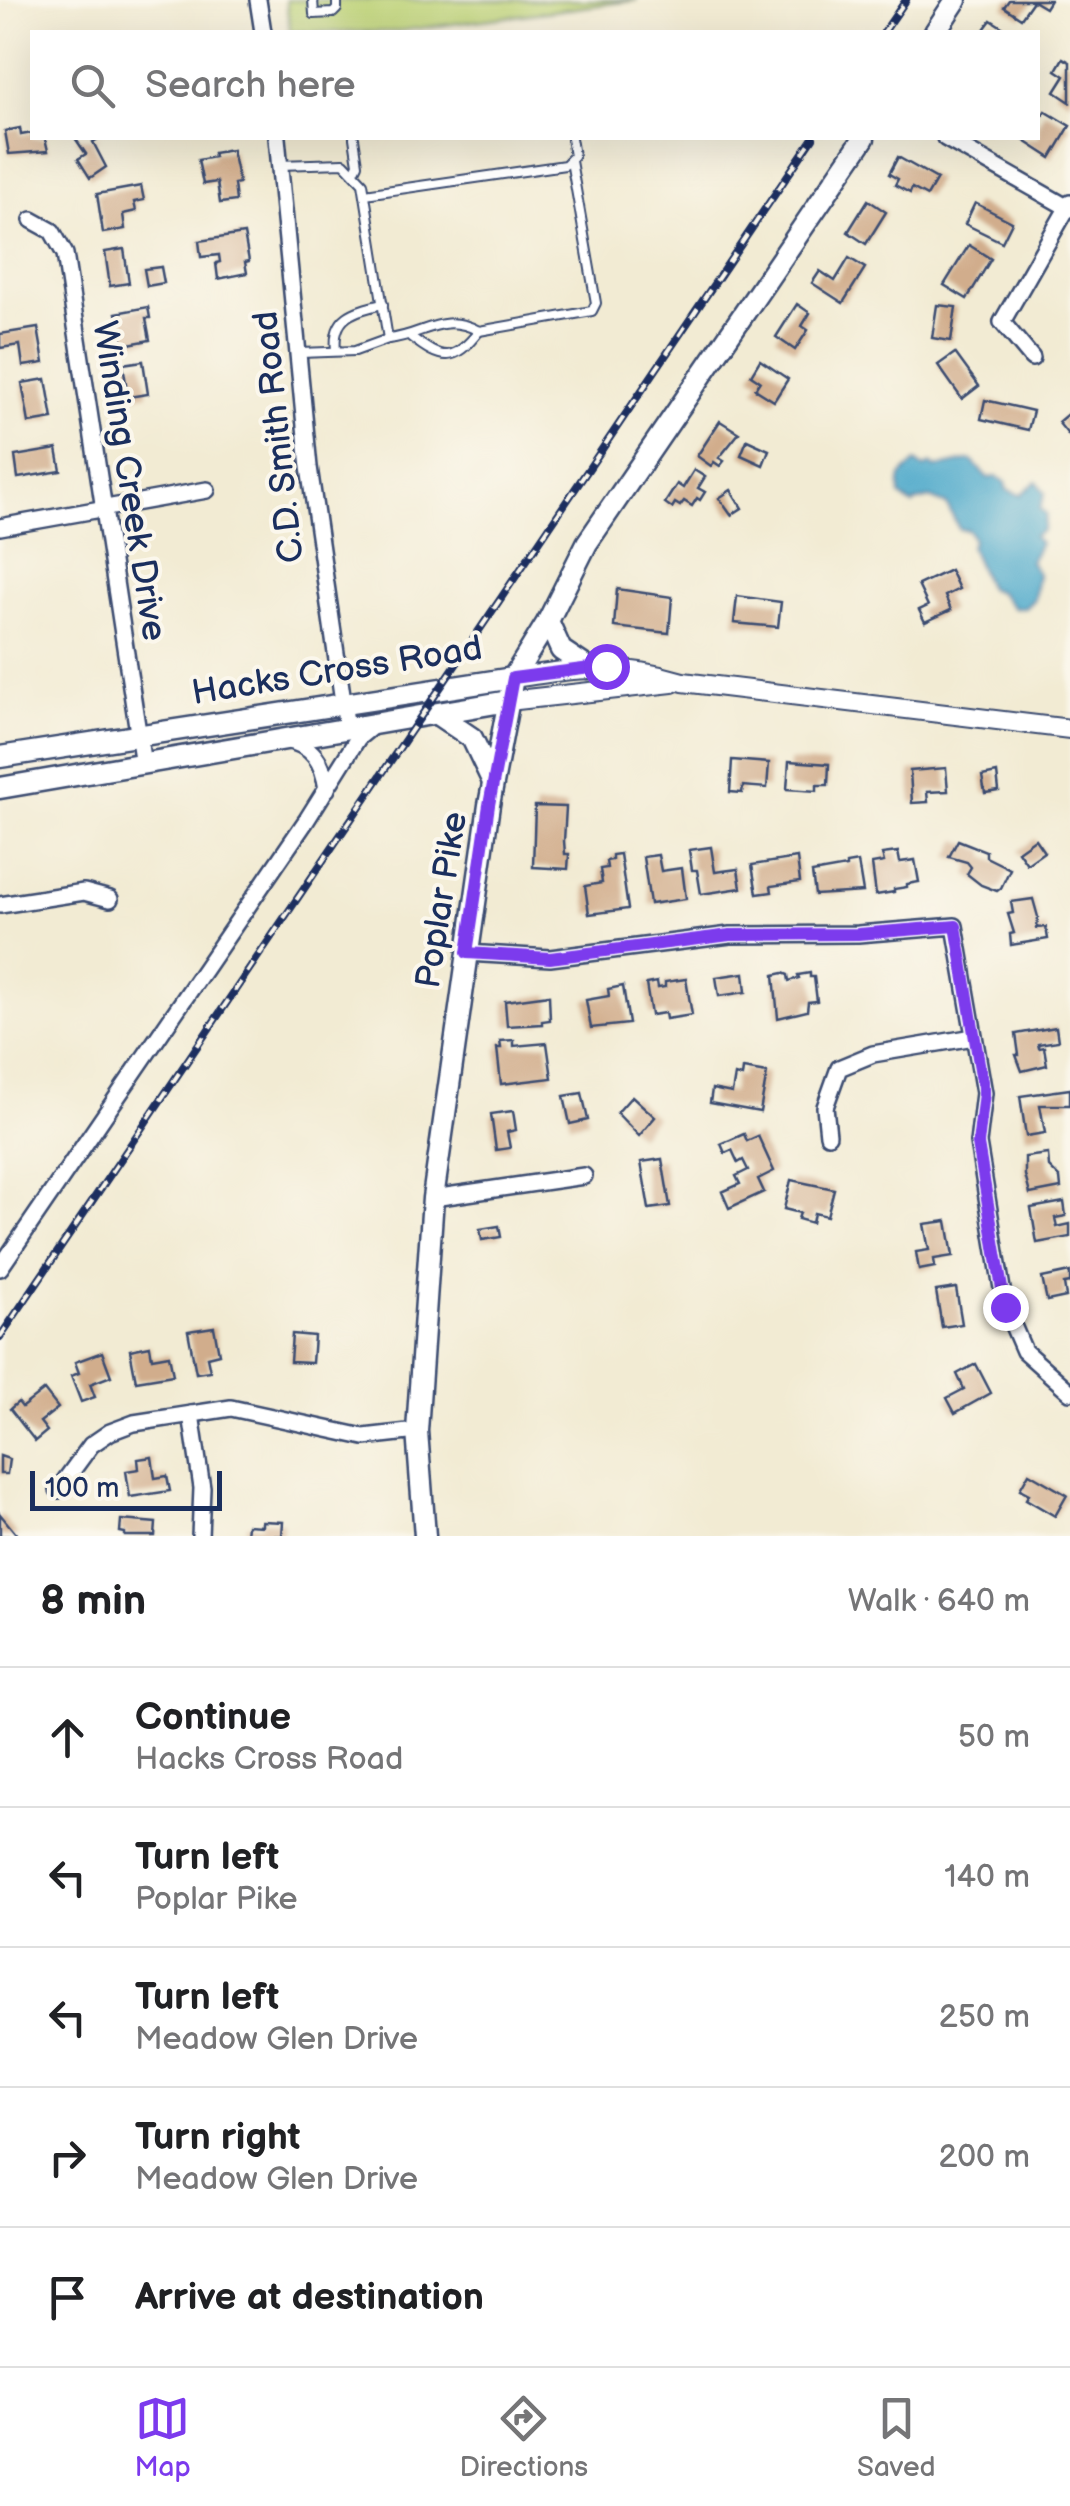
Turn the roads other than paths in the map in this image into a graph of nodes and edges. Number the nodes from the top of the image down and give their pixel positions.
1 (258, 0) edge
2 (313, 0) edge
3 (336, 0) edge
4 (956, 0) edge
5 (263, 30) edge
6 (935, 30) edge
7 (276, 140) edge
8 (354, 140) edge
9 (571, 140) edge
10 (863, 140) edge
11 (949, 140) edge
12 (572, 161) junction
13 (279, 165) junction
14 (354, 172) junction
15 (365, 194) junction
16 (1069, 206) edge
17 (32, 220) dead end
18 (383, 304) junction
19 (479, 330) junction
20 (411, 337) junction
21 (388, 339) junction
22 (336, 350) junction
23 (300, 353) junction
24 (1032, 358) dead end
25 (207, 490) dead end
26 (102, 508) junction
27 (0, 527) edge
28 (548, 621) junction
29 (588, 668) junction
30 (513, 678) junction
31 (684, 682) junction
32 (508, 701) junction
33 (344, 703) junction
34 (438, 715) junction
35 (374, 725) junction
36 (347, 728) junction
37 (1070, 728) edge
38 (138, 734) junction
39 (277, 739) junction
40 (0, 757) edge
41 (143, 764) junction
42 (493, 783) junction
43 (0, 788) edge
44 (327, 789) junction
45 (110, 898) dead end
46 (0, 904) edge
47 (467, 953) junction
48 (974, 1036) junction
49 (828, 1134) dead end
50 (584, 1176) dead end
51 (433, 1198) junction
52 (0, 1268) edge
53 (1070, 1392) edge
54 (190, 1414) junction
55 (417, 1431) junction
56 (58, 1490) dead end
57 (200, 1536) edge
58 (426, 1536) edge

1 - 5 street
2 - 3 lane
4 - 6 main road
7 - 13 street, C.D. Smith Road
8 - 14 lane
9 - 12 lane
10 - 28 main road, Poplar Pike
11 - 16 street
12 - 15 lane
12 - 19 lane
13 - 14 lane
13 - 23 street, C.D. Smith Road
14 - 15 lane
15 - 18 lane
16 - 24 street
17 - 26 street, Winding Creek Drive
18 - 21 lane
18 - 22 lane
19 - 20 lane
19 - 20 lane
20 - 21 lane
21 - 22 lane
22 - 23 lane
23 - 33 street, C.D. Smith Road
25 - 26 street
26 - 27 street
26 - 38 street, Winding Creek Drive
28 - 29 main road
28 - 30 main road, Poplar Pike
29 - 30 street, Hacks Cross Road
29 - 31 street, Hacks Cross Road
30 - 32 main road, Poplar Pike
30 - 33 main road, Hacks Cross Road
31 - 32 street, Hacks Cross Road
31 - 37 street, Hacks Cross Road
32 - 34 main road, Hacks Cross Road
32 - 42 main road, Poplar Pike
33 - 36 street, C.D. Smith Road
33 - 38 main road, Hacks Cross Road
34 - 35 main road, Hacks Cross Road
34 - 42 main road
35 - 36 main road, Hacks Cross Road
35 - 44 street
36 - 39 main road, Hacks Cross Road
38 - 40 main road, Hacks Cross Road
38 - 41 street, Winding Creek Drive
39 - 41 main road, Hacks Cross Road
39 - 44 street
41 - 43 main road, Hacks Cross Road
42 - 47 main road, Poplar Pike
44 - 52 street
45 - 46 street
47 - 48 street
47 - 51 main road, Poplar Pike
48 - 49 street
48 - 53 street
50 - 51 street
51 - 55 main road, Poplar Pike
54 - 55 street
54 - 56 street
54 - 57 street
55 - 58 main road, Poplar Pike

